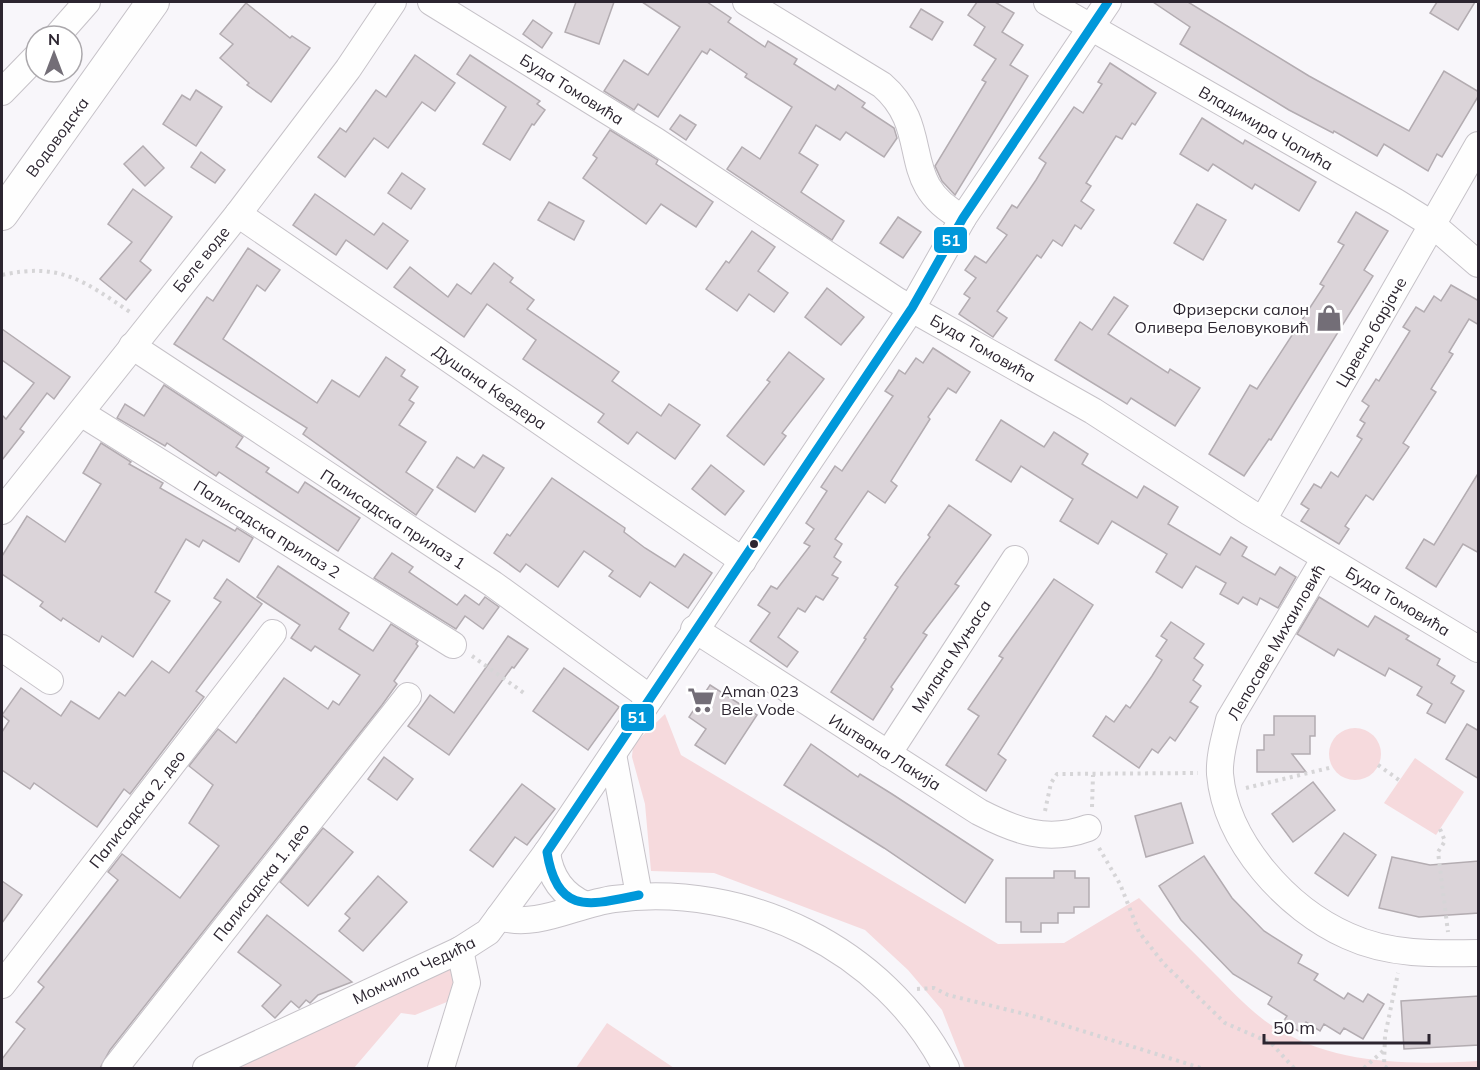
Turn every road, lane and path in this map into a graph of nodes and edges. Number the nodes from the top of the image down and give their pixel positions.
1 (87, 2) edge
2 (153, 2) edge
3 (393, 2) edge
4 (431, 2) edge
5 (746, 2) edge
6 (1047, 2) edge
7 (1108, 2) edge
8 (68, 24) edge
9 (1090, 28) junction
10 (24, 69) edge
11 (2, 92) edge
12 (1479, 145) edge
13 (2, 214) edge
14 (238, 214) junction
15 (963, 218) junction
16 (1433, 225) junction
17 (1479, 264) edge
18 (2, 276) edge
19 (912, 308) junction
20 (148, 324) junction
21 (132, 346) junction
22 (81, 413) junction
23 (2, 511) edge
24 (1263, 519) junction
25 (1325, 558) junction
26 (1014, 559) dead end
27 (742, 561) junction
28 (694, 629) junction
29 (273, 633) dead end
30 (1476, 640) edge
31 (2, 648) edge
32 (462, 650) joint
33 (50, 681) dead end
34 (524, 693) dead end
35 (408, 696) dead end
36 (650, 698) junction
37 (613, 754) junction
38 (888, 754) junction
39 (1378, 765) dead end
40 (1333, 767) dead end
41 (1220, 772) junction
42 (1093, 775) junction
43 (1400, 780) dead end
44 (1240, 789) dead end
45 (1088, 828) junction
46 (1440, 829) dead end
47 (1042, 836) junction
48 (547, 852) junction
49 (639, 895) junction
50 (586, 904) junction
51 (499, 917) junction
52 (1438, 936) dead end
53 (460, 950) junction
54 (1479, 953) edge
55 (1400, 962) dead end
56 (2, 986) edge
57 (915, 989) dead end
58 (1384, 1051) junction
59 (115, 1068) edge
60 (206, 1068) edge
61 (441, 1068) edge
62 (946, 1068) edge
63 (1201, 1068) edge
64 (1294, 1068) edge
65 (1364, 1068) edge
66 (1387, 1068) edge

1 - 8 street
2 - 13 main road, Водоводска
3 - 14 street, Беле воде
4 - 19 street, Буда Томовића
5 - 15 street
6 - 9 street, Владимира Чопића
7 - 9 street, Момчила Чедића
9 - 15 street, Момчила Чедића
9 - 16 street, Владимира Чопића
10 - 11 street
12 - 16 street, Црвено барјаче
14 - 20 street, Беле воде
14 - 27 street, Душана Кведера
15 - 19 street, Момчила Чедића
16 - 17 street, Владимира Чопића
16 - 24 street, Црвено барјаче
18 - 20 path
19 - 24 street, Буда Томовића
19 - 27 street, Момчила Чедића
20 - 21 street, Беле воде
21 - 22 street, Беле воде
21 - 36 street, Палисадска прилаз 1
22 - 23 street, Беле воде
22 - 32 street, Палисадска прилаз 2
24 - 25 street, Буда Томовића
25 - 30 street, Буда Томовића
25 - 41 street, Лепосаве Михаиловић
26 - 38 street, Милана Муњаса
27 - 28 street, Момчила Чедића
28 - 36 street, Момчила Чедића
28 - 38 street, Иштвана Лакија
29 - 56 street, Палисадска 2. део
31 - 33 street
32 - 34 path
35 - 59 street, Палисадска 1. део
36 - 37 street, Момчила Чедића
37 - 48 street, Момчила Чедића
37 - 49 street
38 - 47 street, Иштвана Лакија
39 - 43 path
40 - 44 path
41 - 42 path
41 - 54 street, Лепосаве Михаиловић
42 - 45 path
42 - 47 path
45 - 47 street, Иштвана Лакија
45 - 64 path
46 - 52 path
48 - 50 street
48 - 51 street, Момчила Чедића
49 - 50 street
49 - 62 street
50 - 51 street
51 - 53 street, Момчила Чедића
53 - 60 street, Момчила Чедића
53 - 61 street
55 - 58 path
57 - 63 path
58 - 65 path
58 - 66 path

